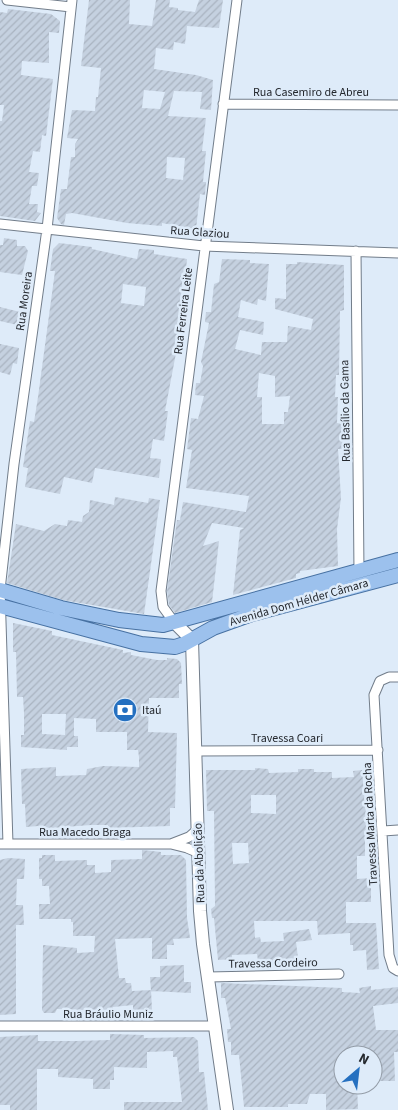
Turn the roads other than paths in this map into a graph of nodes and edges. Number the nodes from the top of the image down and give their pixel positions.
1 (7, 0) edge
2 (237, 0) edge
3 (71, 3) edge
4 (223, 104) junction
5 (398, 105) edge
6 (0, 224) edge
7 (47, 229) junction
8 (204, 246) junction
9 (356, 251) junction
10 (398, 253) edge
11 (398, 560) edge
12 (359, 572) junction
13 (398, 574) edge
14 (0, 590) edge
15 (0, 606) edge
16 (174, 622) junction
17 (192, 640) junction
18 (398, 677) edge
19 (378, 750) junction
20 (196, 752) junction
21 (198, 829) junction
22 (398, 830) edge
23 (383, 831) junction
24 (4, 844) edge
25 (171, 844) junction
26 (198, 853) junction
27 (395, 969) edge
28 (338, 974) dead end
29 (208, 977) junction
30 (0, 1026) edge
31 (216, 1026) junction
32 (227, 1110) edge

1 - 3 street
2 - 4 street, Rua Ferreira Leite
3 - 7 street, Rua Moreira
4 - 5 street, Rua Casemiro de Abreu
4 - 8 street, Rua Ferreira Leite
6 - 7 street, Rua Glaziou
7 - 8 street, Rua Glaziou
7 - 14 street, Rua Moreira
8 - 9 street, Rua Glaziou
8 - 16 street, Rua Ferreira Leite
9 - 10 street, Rua Glaziou
9 - 12 street, Rua Basílio da Gama
11 - 12 main road, Avenida Dom Hélder Câmara
12 - 16 main road, Avenida Dom Hélder Câmara
13 - 17 main road, Avenida Dom Hélder Câmara
14 - 15 street, Rua Moreira
14 - 16 main road, Avenida Dom Hélder Câmara
15 - 17 main road, Avenida Dom Hélder Câmara
15 - 24 street, Rua Moreira
16 - 17 street
17 - 20 street, Rua da Abolição
18 - 19 street, Travessa Marta da Rocha
19 - 20 street, Travessa Coari
19 - 23 street, Travessa Marta da Rocha
20 - 21 street, Rua da Abolição
21 - 25 street, Rua Macedo Braga
21 - 26 street, Rua da Abolição
22 - 23 street
23 - 27 street, Travessa Marta da Rocha
24 - 25 street, Rua Macedo Braga
25 - 26 street, Rua Macedo Braga
26 - 29 street, Rua da Abolição
28 - 29 street, Travessa Cordeiro
29 - 31 street, Rua da Abolição
30 - 31 street, Rua Bráulio Muniz
31 - 32 street, Rua da Abolição

